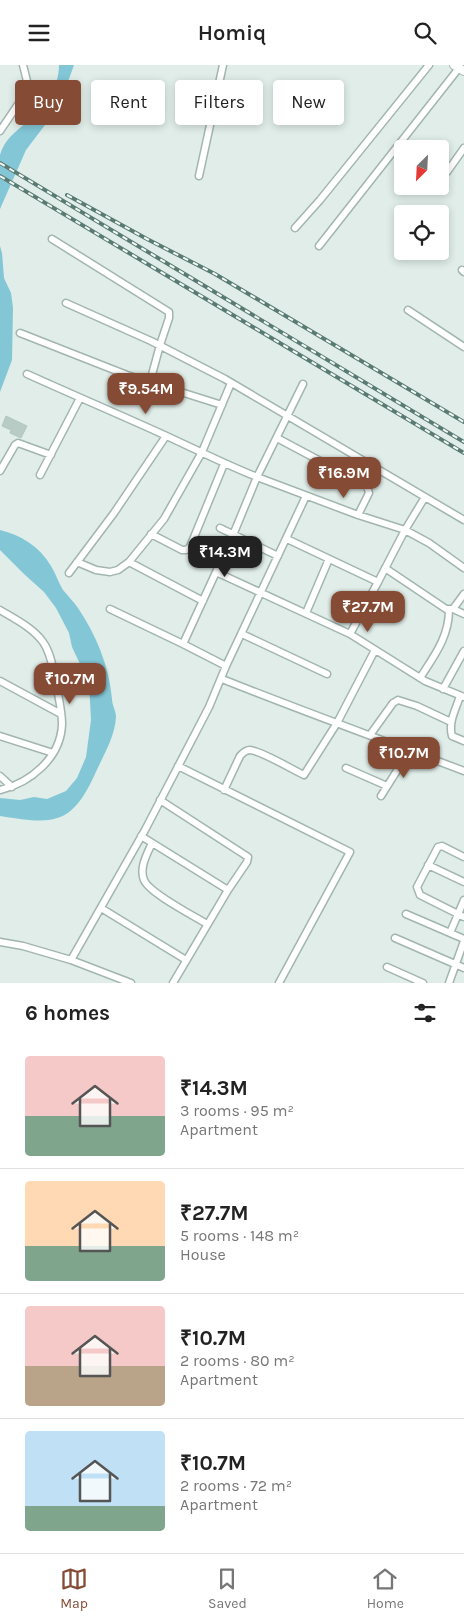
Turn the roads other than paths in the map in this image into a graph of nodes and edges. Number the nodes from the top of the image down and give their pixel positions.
1 (23, 65) edge
2 (223, 65) edge
3 (429, 65) edge
4 (459, 68) edge
5 (0, 131) edge
6 (464, 148) edge
7 (449, 169) edge
8 (199, 176) dead end
9 (294, 228) dead end
10 (52, 239) dead end
11 (319, 246) dead end
12 (66, 303) dead end
13 (408, 310) dead end
14 (20, 333) dead end
15 (160, 345) junction
16 (464, 347) edge
17 (27, 374) dead end
18 (150, 383) junction
19 (231, 383) junction
20 (302, 384) dead end
21 (80, 398) junction
22 (222, 405) junction
23 (287, 417) junction
24 (166, 436) junction
25 (277, 437) junction
26 (202, 452) junction
27 (51, 455) junction
28 (224, 464) junction
29 (0, 471) edge
30 (40, 475) dead end
31 (257, 477) junction
32 (306, 496) junction
33 (425, 497) junction
34 (358, 515) junction
35 (464, 519) edge
36 (220, 528) dead end
37 (405, 530) junction
38 (151, 534) junction
39 (233, 535) junction
40 (287, 539) junction
41 (278, 556) junction
42 (329, 559) junction
43 (78, 562) junction
44 (129, 562) junction
45 (385, 568) junction
46 (464, 568) edge
47 (216, 572) junction
48 (69, 573) dead end
49 (378, 582) junction
50 (261, 593) junction
51 (464, 594) edge
52 (203, 601) junction
53 (110, 609) dead end
54 (0, 610) edge
55 (451, 610) junction
56 (306, 613) junction
57 (464, 614) edge
58 (242, 634) junction
59 (350, 634) junction
60 (183, 644) junction
61 (375, 651) junction
62 (464, 651) edge
63 (226, 666) junction
64 (327, 674) dead end
65 (420, 678) junction
66 (222, 679) junction
67 (0, 681) edge
68 (443, 689) junction
69 (462, 697) edge
70 (61, 713) junction
71 (451, 722) junction
72 (337, 723) junction
73 (370, 735) junction
74 (0, 736) edge
75 (464, 741) edge
76 (410, 750) junction
77 (53, 753) junction
78 (178, 765) junction
79 (346, 768) dead end
80 (464, 771) edge
81 (0, 776) edge
82 (387, 786) junction
83 (12, 787) junction
84 (0, 790) edge
85 (224, 790) junction
86 (380, 795) dead end
87 (160, 800) junction
88 (141, 836) junction
89 (152, 843) junction
90 (464, 857) edge
91 (428, 865) junction
92 (464, 882) edge
93 (228, 890) junction
94 (464, 900) edge
95 (101, 908) junction
96 (406, 914) dead end
97 (461, 915) edge
98 (207, 924) junction
99 (450, 933) junction
100 (395, 938) dead end
101 (464, 940) edge
102 (0, 942) edge
103 (71, 959) junction
104 (186, 960) junction
105 (455, 965) junction
106 (387, 967) dead end
107 (464, 968) edge
108 (131, 983) edge
109 (173, 983) edge
110 (279, 983) edge
111 (423, 983) edge
112 (449, 983) edge

1 - 5 street
2 - 8 street
3 - 9 street
4 - 11 street
6 - 7 street
10 - 15 street
12 - 15 street
13 - 16 street
14 - 18 street
15 - 18 street
15 - 19 street
17 - 21 street
18 - 22 street
19 - 22 street
19 - 23 street
20 - 23 street
21 - 24 street
21 - 27 street
22 - 26 street
23 - 25 street
23 - 33 street
24 - 26 street
24 - 43 street
25 - 31 street
25 - 34 street
26 - 28 street
26 - 38 street
27 - 29 street
27 - 30 street
28 - 31 street
28 - 38 street
31 - 32 street
31 - 39 street
32 - 34 street
32 - 40 street
33 - 35 street
33 - 37 street
34 - 37 street
36 - 39 street
37 - 45 street
37 - 46 street
38 - 44 street
39 - 41 street
39 - 47 street
40 - 41 street
40 - 42 street
41 - 50 street
42 - 49 street
42 - 56 street
43 - 44 street
43 - 48 street
44 - 52 street
45 - 49 street
45 - 55 street
47 - 50 street
47 - 52 street
49 - 59 street
50 - 56 street
50 - 58 street
51 - 55 street
52 - 60 street
53 - 60 street
54 - 70 street
55 - 57 street
55 - 65 street
56 - 59 street
58 - 63 street
58 - 64 street
59 - 61 street
60 - 63 street
61 - 65 street
61 - 72 street
62 - 68 street
63 - 66 street
65 - 68 street
66 - 72 street
66 - 78 street
67 - 70 street
68 - 69 street
69 - 71 street
70 - 77 street
71 - 73 street
71 - 75 street
72 - 73 street
72 - 85 street
73 - 76 street
74 - 77 street
76 - 80 street
76 - 82 street
77 - 83 street
78 - 85 street
78 - 87 street
79 - 82 street
81 - 83 street
82 - 86 street
83 - 84 street
85 - 110 street
87 - 88 street
87 - 93 street
88 - 89 street
88 - 95 street
89 - 93 street
89 - 98 street
90 - 91 street
91 - 92 street
91 - 97 street
93 - 98 street
94 - 97 street
95 - 103 street
95 - 104 street
96 - 99 street
97 - 99 street
98 - 104 street
99 - 101 street
100 - 105 street
101 - 105 street
102 - 103 street
103 - 108 street
104 - 109 street
105 - 107 street
105 - 112 street
106 - 111 street

